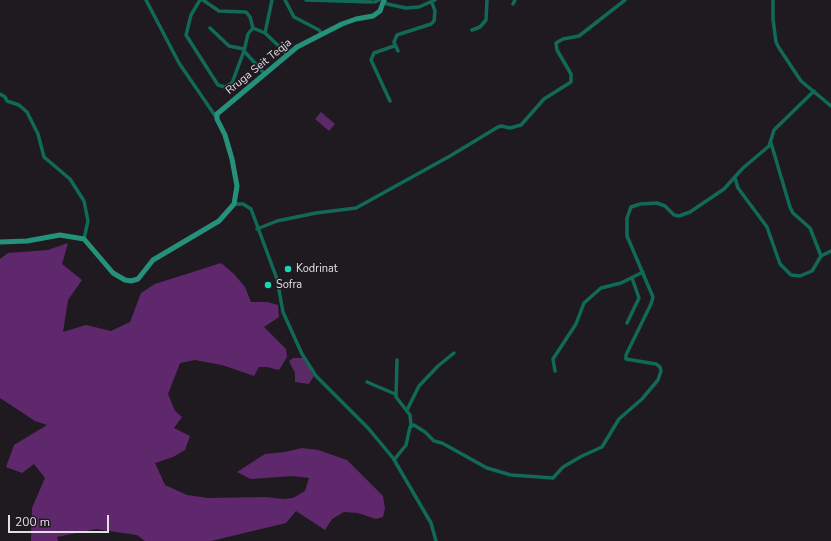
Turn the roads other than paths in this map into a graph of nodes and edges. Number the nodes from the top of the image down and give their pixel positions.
1 (146, 0) edge
2 (200, 0) edge
3 (203, 0) edge
4 (272, 0) edge
5 (284, 0) edge
6 (306, 0) edge
7 (382, 0) edge
8 (487, 0) edge
9 (515, 0) edge
10 (625, 0) edge
11 (773, 0) edge
12 (434, 1) edge
13 (513, 4) dead end
14 (210, 28) dead end
15 (253, 28) junction
16 (472, 30) dead end
17 (265, 33) junction
18 (322, 34) junction
19 (394, 46) junction
20 (244, 50) junction
21 (398, 51) dead end
22 (288, 55) junction
23 (263, 72) dead end
24 (814, 91) junction
25 (0, 94) edge
26 (390, 101) dead end
27 (831, 106) edge
28 (216, 117) junction
29 (771, 142) junction
30 (735, 178) junction
31 (234, 204) junction
32 (257, 229) junction
33 (84, 239) junction
34 (0, 242) edge
35 (831, 252) edge
36 (821, 256) junction
37 (643, 272) junction
38 (632, 278) junction
39 (627, 323) dead end
40 (454, 354) dead end
41 (397, 360) dead end
42 (555, 371) dead end
43 (367, 382) dead end
44 (396, 394) junction
45 (407, 410) junction
46 (411, 425) junction
47 (394, 460) junction
48 (436, 541) edge

1 - 28 street
2 - 20 street
3 - 15 street
4 - 17 street
5 - 18 street
6 - 7 street
7 - 12 street
7 - 18 main road, Rruga Seit Teqja
8 - 16 street
9 - 13 street
10 - 32 street
11 - 24 street
12 - 19 street
14 - 20 street
15 - 17 street
15 - 20 street
17 - 22 street
18 - 22 main road, Rruga Seit Teqja
19 - 21 street
19 - 26 street
20 - 23 street
22 - 28 main road, Rruga Seit Teqja
24 - 27 street
24 - 29 street
25 - 33 street
28 - 31 main road
29 - 30 street
29 - 36 street
30 - 36 street
30 - 37 street
31 - 32 street
31 - 33 main road
32 - 47 street
33 - 34 main road
35 - 36 street
37 - 38 street
37 - 46 street
38 - 39 street
38 - 42 street
40 - 45 street
41 - 44 street
43 - 44 street
44 - 45 street
45 - 46 street
46 - 47 street
47 - 48 street

